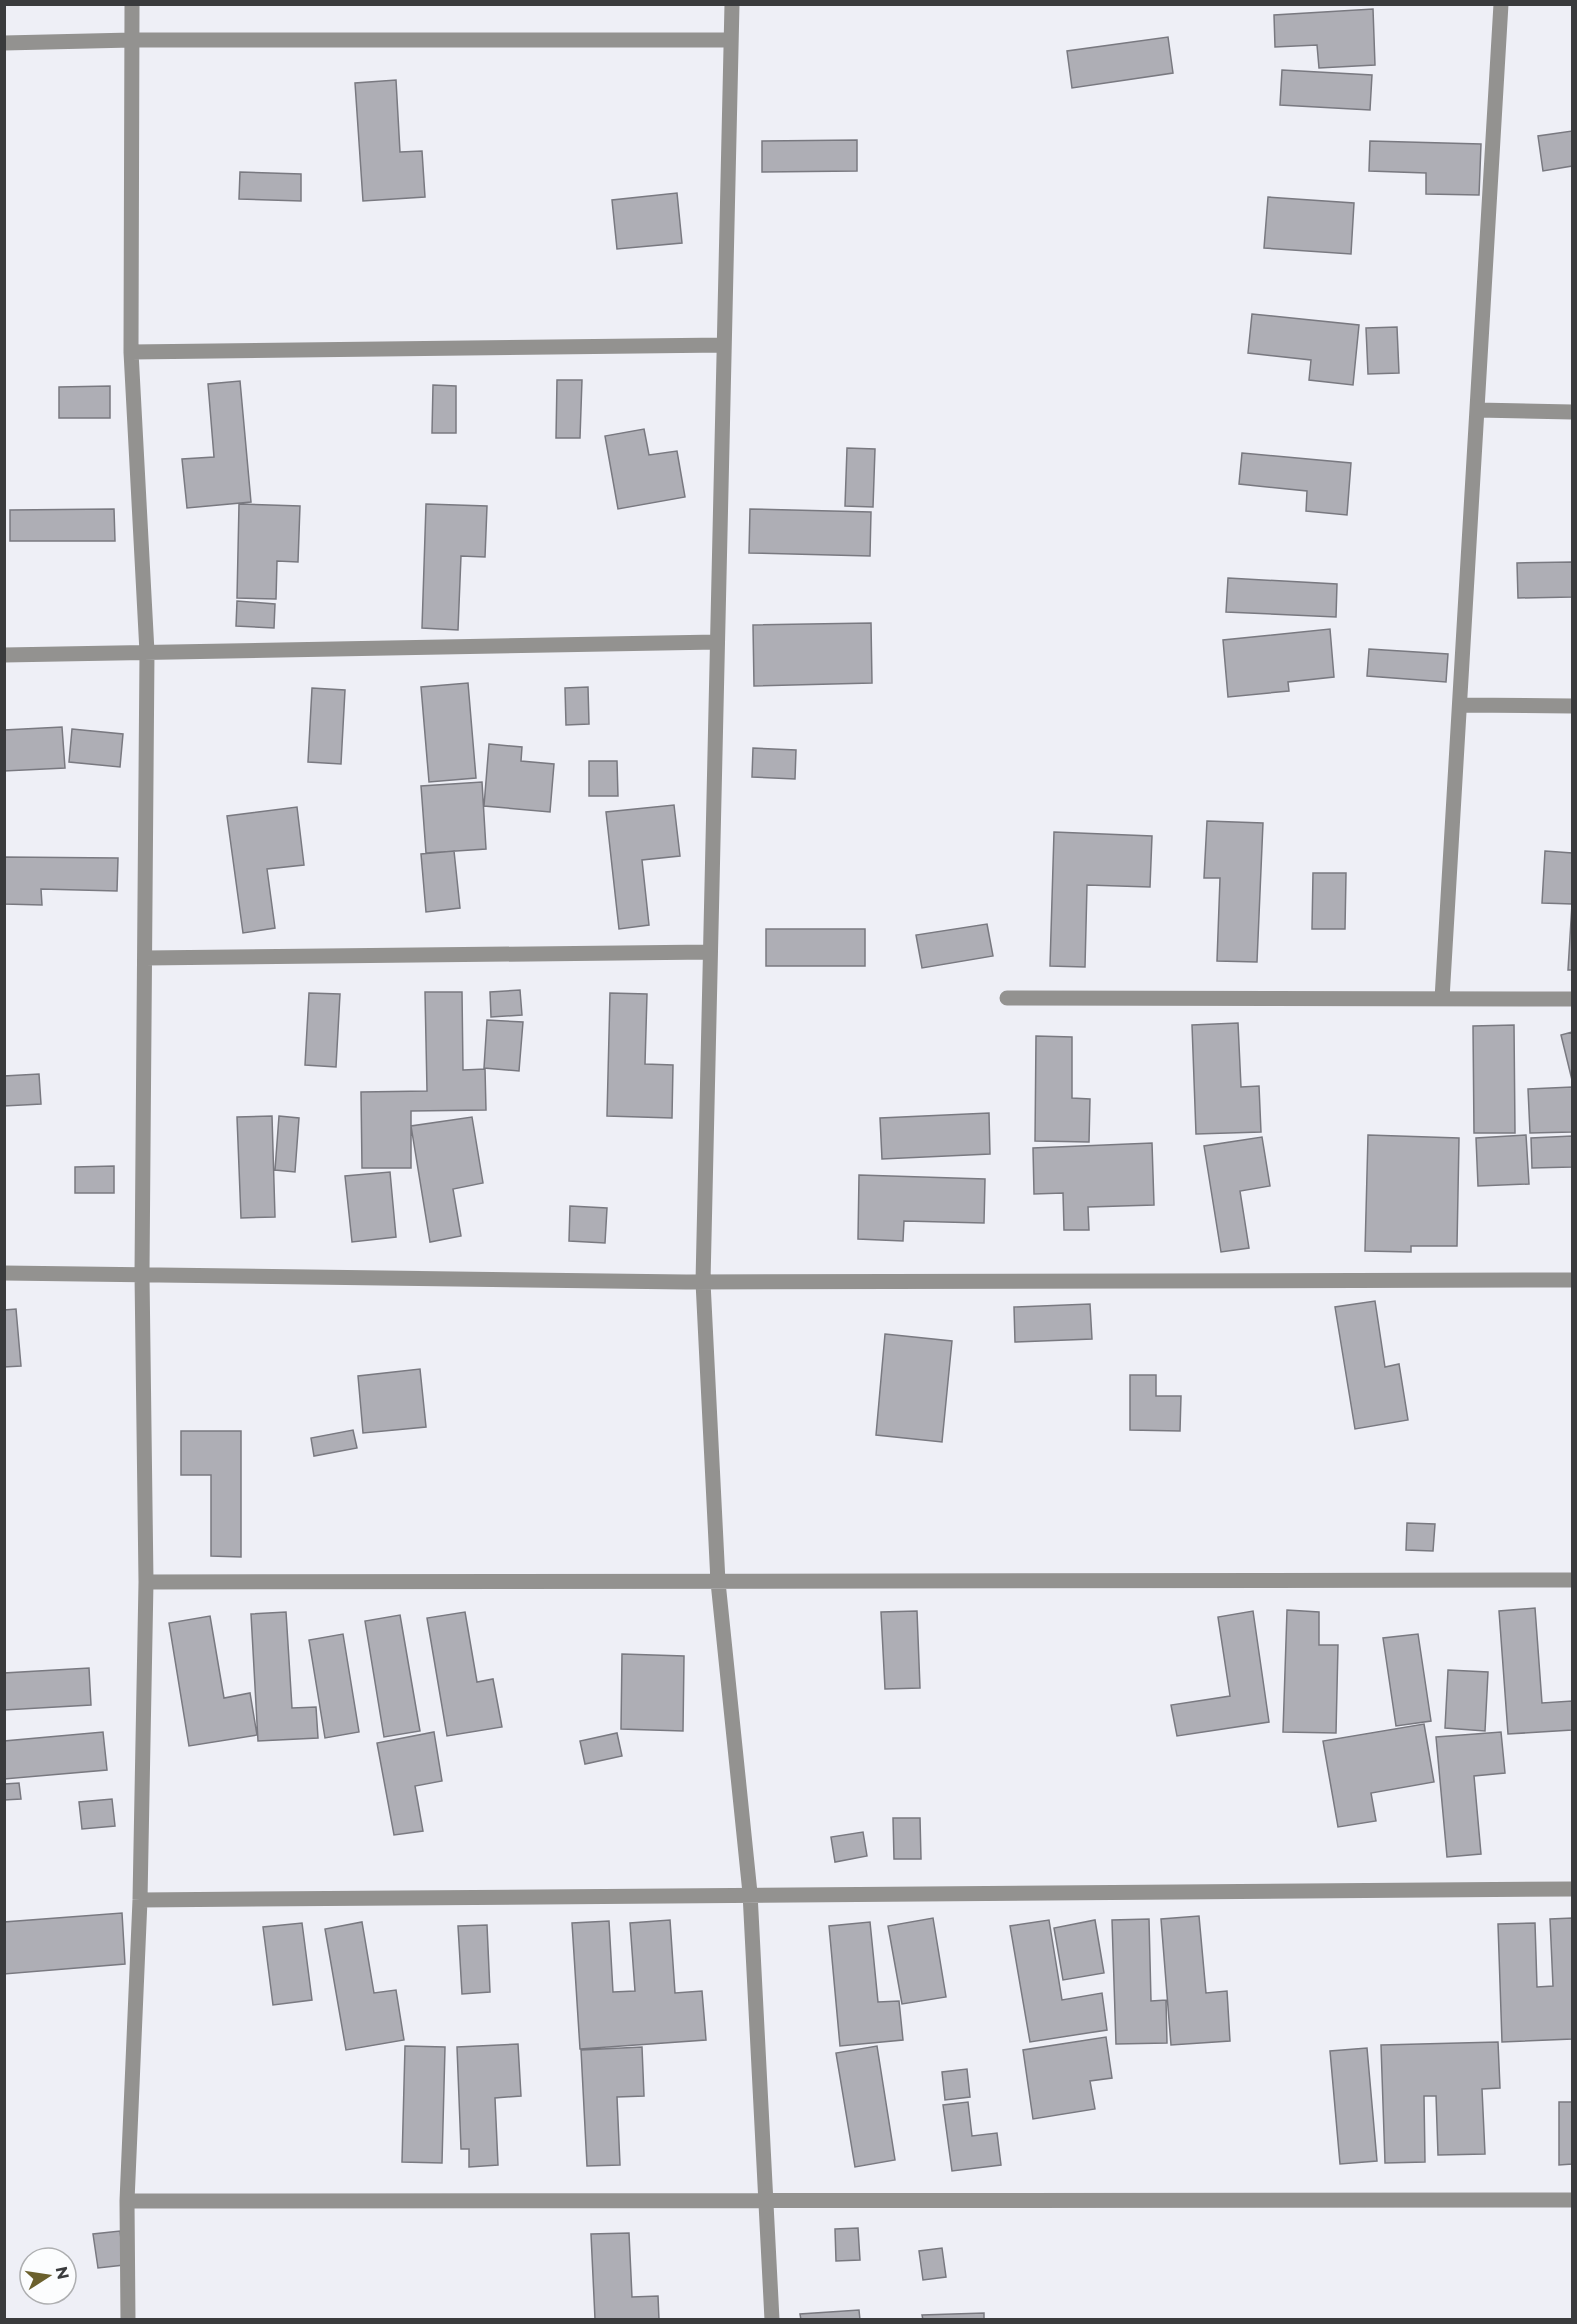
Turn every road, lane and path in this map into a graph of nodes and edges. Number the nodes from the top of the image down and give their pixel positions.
1 (132, 4) edge
2 (732, 4) edge
3 (1501, 4) edge
4 (132, 40) junction
5 (730, 40) junction
6 (4, 43) edge
7 (724, 345) junction
8 (131, 352) junction
9 (1477, 410) junction
10 (1572, 412) edge
11 (717, 642) junction
12 (147, 652) junction
13 (4, 655) edge
14 (1460, 705) junction
15 (1572, 706) edge
16 (710, 952) junction
17 (145, 958) junction
18 (1007, 998) dead end
19 (1442, 999) junction
20 (1572, 999) edge
21 (4, 1273) edge
22 (142, 1274) junction
23 (1572, 1280) edge
24 (703, 1282) junction
25 (1572, 1580) edge
26 (146, 1582) junction
27 (718, 1582) junction
28 (1572, 1889) edge
29 (750, 1893) junction
30 (140, 1900) junction
31 (1572, 2200) edge
32 (127, 2201) junction
33 (766, 2201) junction
34 (128, 2319) edge
35 (772, 2319) edge

1 - 4 street
2 - 5 street
3 - 9 street
4 - 5 street
4 - 6 street
4 - 8 street
5 - 7 street
7 - 8 street
7 - 11 street
8 - 12 street
9 - 10 street
9 - 14 street
11 - 12 street
11 - 16 street
12 - 13 street
12 - 17 street
14 - 15 street
14 - 19 street
16 - 17 street
16 - 24 street
17 - 22 street
18 - 19 street
19 - 20 street
21 - 22 street
22 - 24 street
22 - 26 street
23 - 24 street
24 - 27 street
25 - 27 street
26 - 27 street
26 - 30 street
27 - 29 street
28 - 29 street
29 - 30 street
29 - 33 street
30 - 32 street
31 - 33 street
32 - 33 street
32 - 34 street
33 - 35 street

